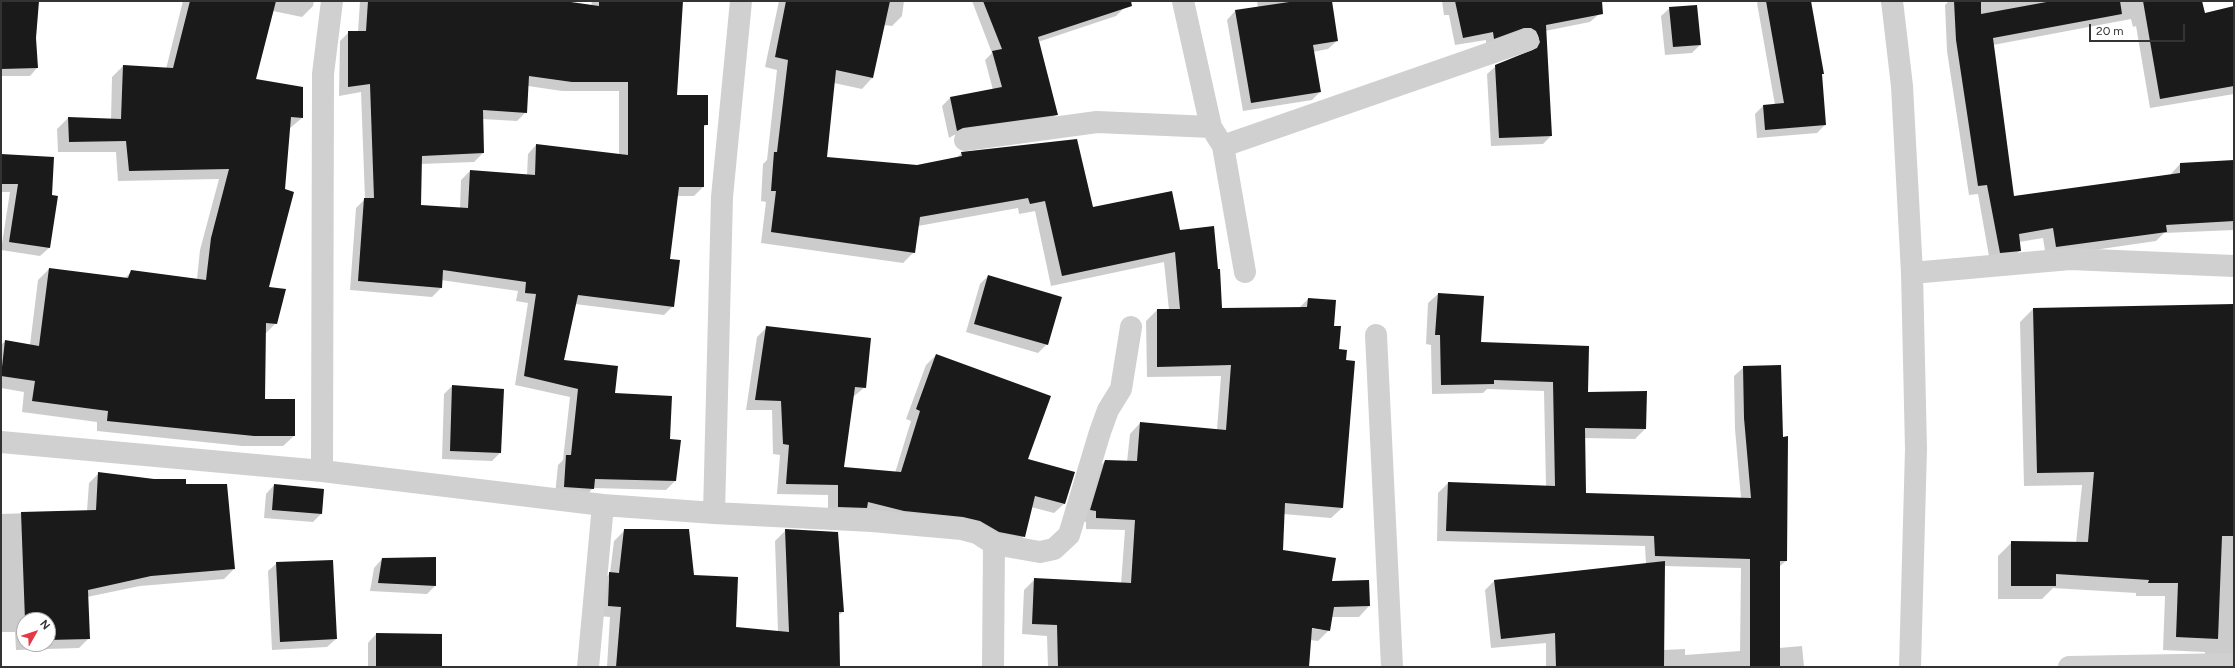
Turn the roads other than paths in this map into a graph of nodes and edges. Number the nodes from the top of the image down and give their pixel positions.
1 (332, 1) edge
2 (741, 1) edge
3 (1183, 1) edge
4 (1892, 1) edge
5 (1528, 40) dead end
6 (1211, 127) junction
7 (965, 140) dead end
8 (1223, 146) junction
9 (2234, 266) edge
10 (1245, 272) dead end
11 (1912, 273) junction
12 (1132, 327) dead end
13 (1376, 335) dead end
14 (1, 442) edge
15 (322, 471) junction
16 (603, 505) junction
17 (714, 514) junction
18 (994, 544) junction
19 (2234, 664) edge
20 (588, 667) edge
21 (993, 667) edge
22 (1392, 667) edge
23 (1910, 667) edge
24 (2069, 667) edge

1 - 15 street
2 - 17 street
3 - 6 street
4 - 11 street
5 - 8 street
6 - 7 street
6 - 8 street
8 - 10 street
9 - 11 street
11 - 23 street
12 - 18 street
13 - 22 street
14 - 15 street
15 - 16 street
16 - 17 street
16 - 20 street
17 - 18 street
18 - 21 street
19 - 24 street

